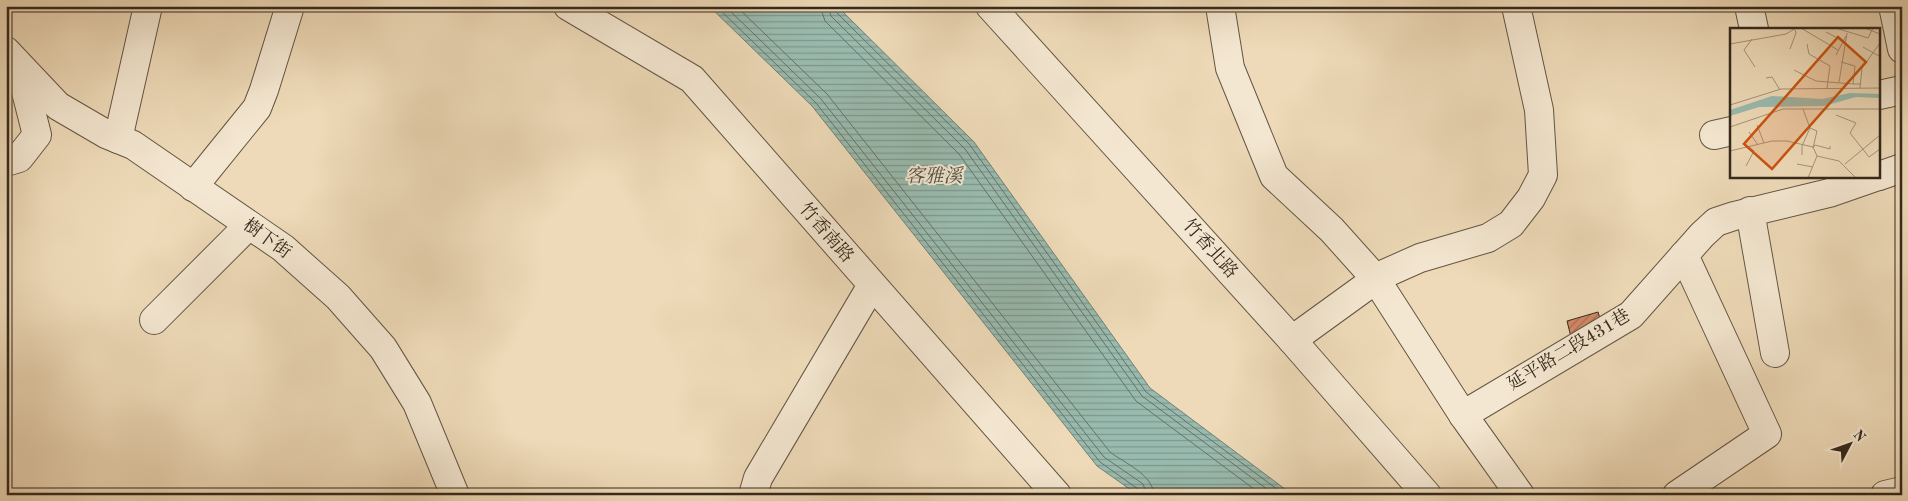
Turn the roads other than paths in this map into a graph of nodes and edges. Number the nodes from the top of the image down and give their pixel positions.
1 (148, 6) edge
2 (290, 6) edge
3 (568, 6) edge
4 (990, 6) edge
5 (1220, 6) edge
6 (1516, 6) edge
7 (1749, 6) edge
8 (1892, 6) edge
9 (1754, 28) edge
10 (1902, 49) edge
11 (13, 58) edge
12 (1902, 90) edge
13 (1880, 95) edge
14 (118, 139) junction
15 (6, 162) edge
16 (1902, 168) edge
17 (1880, 176) edge
18 (1873, 178) edge
19 (193, 187) junction
20 (1750, 211) junction
21 (249, 225) junction
22 (1684, 255) junction
23 (1375, 278) junction
24 (872, 285) junction
25 (154, 320) dead end
26 (1292, 340) junction
27 (1775, 353) dead end
28 (1463, 415) junction
29 (1902, 491) edge
30 (455, 495) edge
31 (752, 495) edge
32 (1056, 495) edge
33 (1427, 495) edge
34 (1520, 495) edge
35 (1677, 495) edge
36 (1885, 495) edge

1 - 14 street
2 - 19 street
3 - 24 street, 竹香南路
4 - 26 street, 竹香北路
5 - 23 street
6 - 23 street
7 - 9 street
8 - 10 street
11 - 14 street, 樹下街
11 - 15 street
12 - 13 street
14 - 19 street, 樹下街
16 - 17 street, 延平路二段431巷
18 - 20 street, 延平路二段431巷
19 - 21 street, 樹下街
20 - 22 street, 延平路二段431巷
20 - 27 street
21 - 25 street
21 - 30 street, 樹下街
22 - 28 street, 延平路二段431巷
22 - 35 street
23 - 26 street
23 - 28 street
24 - 31 street
24 - 32 street, 竹香南路
26 - 33 street, 竹香北路
28 - 34 street
29 - 36 street

